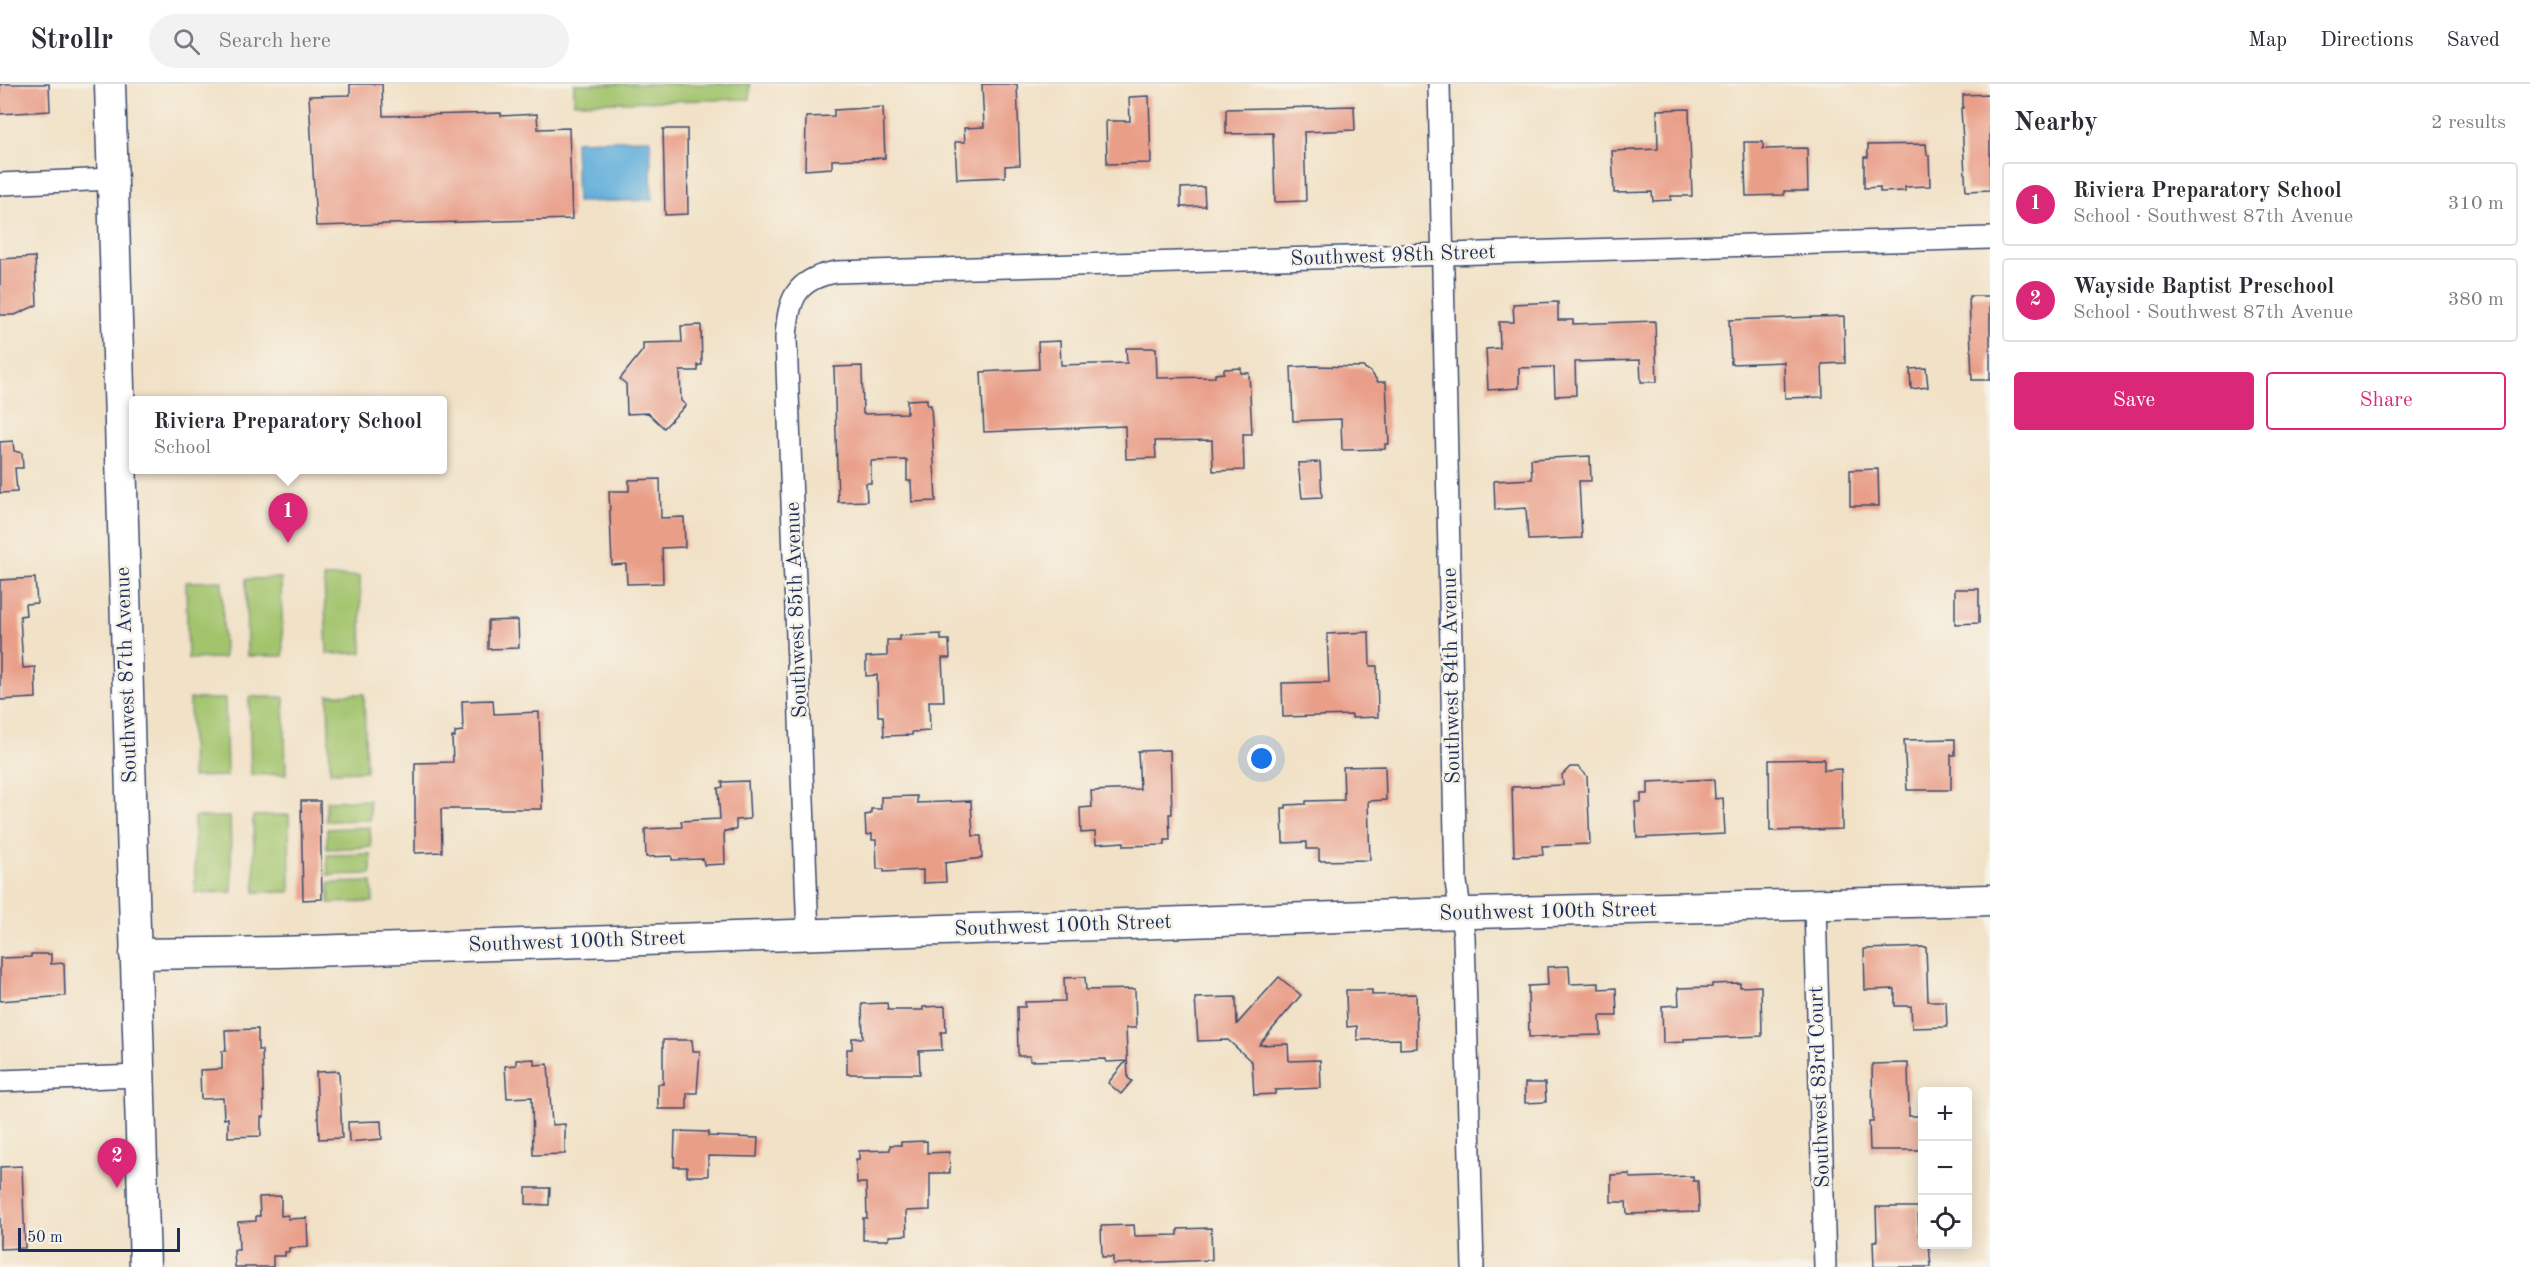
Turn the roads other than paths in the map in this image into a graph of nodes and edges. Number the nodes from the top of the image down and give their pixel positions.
1 (110, 84) edge
2 (1439, 84) edge
3 (112, 179) junction
4 (0, 184) edge
5 (1990, 237) edge
6 (1443, 255) junction
7 (800, 287) joint
8 (1990, 900) edge
9 (1815, 906) junction
10 (1461, 914) junction
11 (808, 934) junction
12 (135, 954) junction
13 (139, 1076) junction
14 (0, 1081) edge
15 (145, 1267) edge
16 (1473, 1267) edge
17 (1825, 1267) edge

1 - 3 street, Southwest 87th Avenue
2 - 6 street, Southwest 84th Avenue
3 - 4 street
3 - 12 street, Southwest 87th Avenue
5 - 6 street, Southwest 98th Street
6 - 7 street, Southwest 98th Street
6 - 10 street, Southwest 84th Avenue
7 - 11 street, Southwest 85th Avenue
8 - 9 street, Southwest 100th Street
9 - 10 street, Southwest 100th Street
9 - 17 street, Southwest 83rd Court
10 - 11 street, Southwest 100th Street
10 - 16 street, Southwest 84th Avenue
11 - 12 street, Southwest 100th Street
12 - 13 street, Southwest 87th Avenue
13 - 14 street
13 - 15 street, Southwest 87th Avenue

